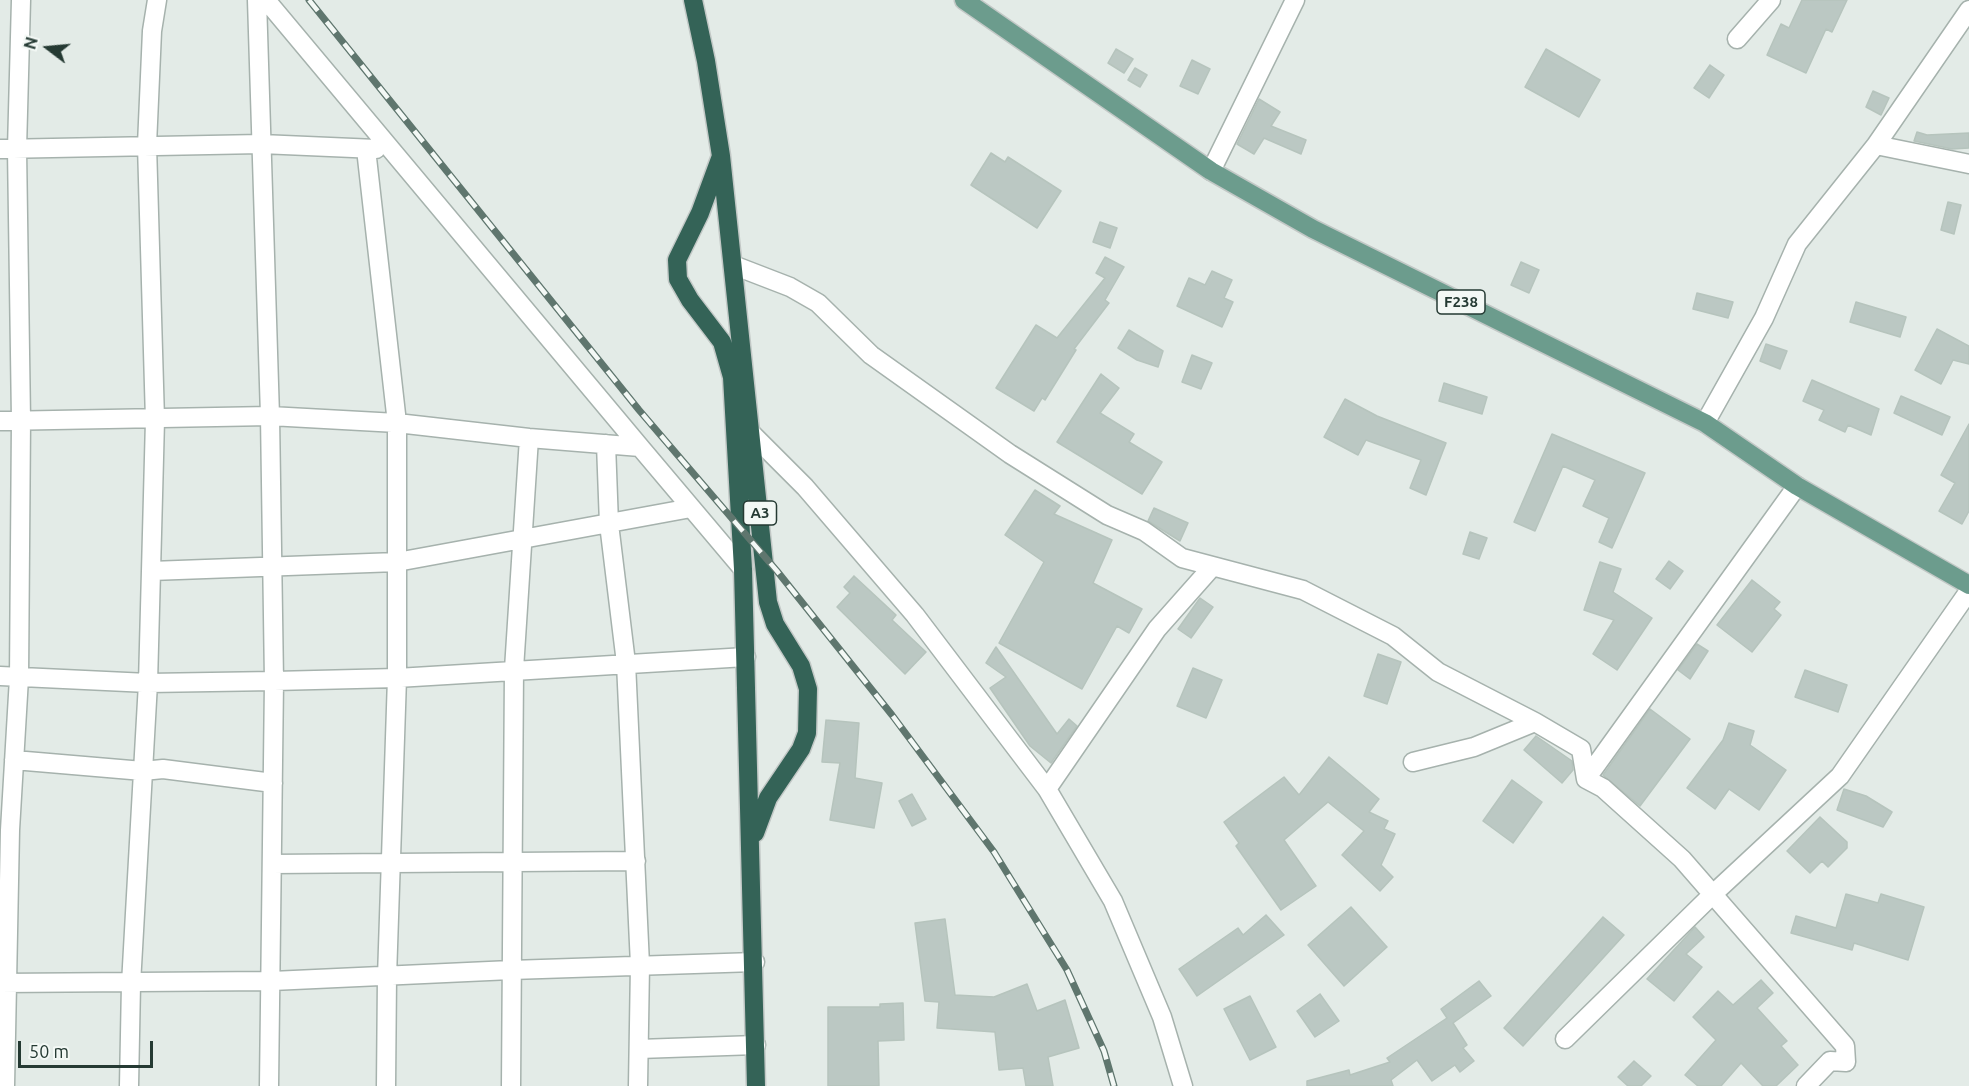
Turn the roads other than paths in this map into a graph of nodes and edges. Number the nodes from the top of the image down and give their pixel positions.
1 (21, 0) edge
2 (157, 0) edge
3 (256, 0) edge
4 (266, 0) edge
5 (693, 0) edge
6 (964, 0) edge
7 (1294, 0) edge
8 (1771, 0) edge
9 (1969, 10) edge
10 (1737, 39) dead end
11 (261, 144) junction
12 (147, 145) junction
13 (1876, 145) junction
14 (9, 149) edge
15 (366, 149) junction
16 (391, 150) junction
17 (721, 156) junction
18 (1969, 164) edge
19 (1211, 171) junction
20 (733, 265) junction
21 (270, 416) junction
22 (21, 420) junction
23 (155, 420) junction
24 (0, 421) edge
25 (397, 423) junction
26 (1705, 423) junction
27 (752, 434) junction
28 (529, 438) junction
29 (606, 444) junction
30 (640, 447) junction
31 (1797, 486) junction
32 (691, 507) junction
33 (609, 524) junction
34 (522, 541) junction
35 (397, 562) junction
36 (272, 566) junction
37 (1212, 567) junction
38 (743, 569) junction
39 (151, 571) junction
40 (1969, 585) edge
41 (1969, 591) edge
42 (746, 657) junction
43 (626, 663) junction
44 (514, 669) junction
45 (0, 676) edge
46 (19, 678) junction
47 (398, 678) junction
48 (274, 681) junction
49 (148, 683) junction
50 (1535, 722) junction
51 (14, 760) junction
52 (1413, 762) dead end
53 (143, 771) junction
54 (1586, 779) junction
55 (273, 783) junction
56 (1047, 789) junction
57 (752, 850) junction
58 (636, 861) junction
59 (391, 863) junction
60 (273, 864) junction
61 (512, 864) junction
62 (1712, 895) junction
63 (755, 962) junction
64 (640, 966) junction
65 (511, 969) junction
66 (387, 977) junction
67 (272, 981) junction
68 (3, 983) edge
69 (131, 984) junction
70 (1565, 1039) dead end
71 (756, 1045) junction
72 (639, 1049) junction
73 (5, 1086) edge
74 (129, 1086) edge
75 (269, 1086) edge
76 (386, 1086) edge
77 (511, 1086) edge
78 (638, 1086) edge
79 (756, 1086) edge
80 (1183, 1086) edge
81 (1806, 1086) edge

1 - 14 street
2 - 12 street
3 - 11 street
4 - 16 street
5 - 17 highway, A3
6 - 19 main road, F238
7 - 19 street
8 - 10 street
9 - 13 street
11 - 12 street
11 - 15 street
11 - 21 street
12 - 14 street
12 - 23 street
13 - 18 street
13 - 26 street
14 - 22 street
15 - 16 street
15 - 25 street
16 - 30 street
17 - 20 highway, A3
17 - 38 highway, A3
19 - 26 main road, F238
20 - 27 highway, A3
20 - 37 street
21 - 23 street
21 - 25 street
21 - 36 street
22 - 23 street
22 - 24 street
22 - 46 street
23 - 39 street
25 - 28 street
25 - 35 street
26 - 31 main road, F238
27 - 56 street
27 - 57 highway, A3
28 - 29 street
28 - 34 street
29 - 30 street
29 - 33 street
30 - 32 street
31 - 40 main road, F238
31 - 54 street
32 - 33 street
32 - 38 street
33 - 34 street
33 - 43 street
34 - 35 street
34 - 44 street
35 - 36 street
35 - 47 street
36 - 39 street
36 - 48 street
37 - 50 street
37 - 56 street
38 - 42 highway, A3
39 - 49 street
41 - 62 street
42 - 43 street
42 - 57 highway, A3
43 - 44 street
43 - 58 street
44 - 47 street
44 - 61 street
45 - 46 street
46 - 49 street
46 - 51 street
47 - 48 street
47 - 59 street
48 - 49 street
48 - 55 street
49 - 53 street
50 - 52 street
50 - 54 street
51 - 53 street
51 - 68 street
53 - 55 street
53 - 69 street
54 - 62 street
55 - 60 street
56 - 80 street
57 - 63 highway, A3
58 - 61 street
58 - 64 street
59 - 60 street
59 - 61 street
59 - 66 street
60 - 67 street
61 - 65 street
62 - 70 street
62 - 81 street
63 - 64 street
63 - 71 highway, A3
64 - 65 street
64 - 72 street
65 - 66 street
65 - 77 street
66 - 67 street
66 - 76 street
67 - 69 street
67 - 75 street
68 - 69 street
68 - 73 street
69 - 74 street
71 - 72 street
71 - 79 highway, A3
72 - 78 street

